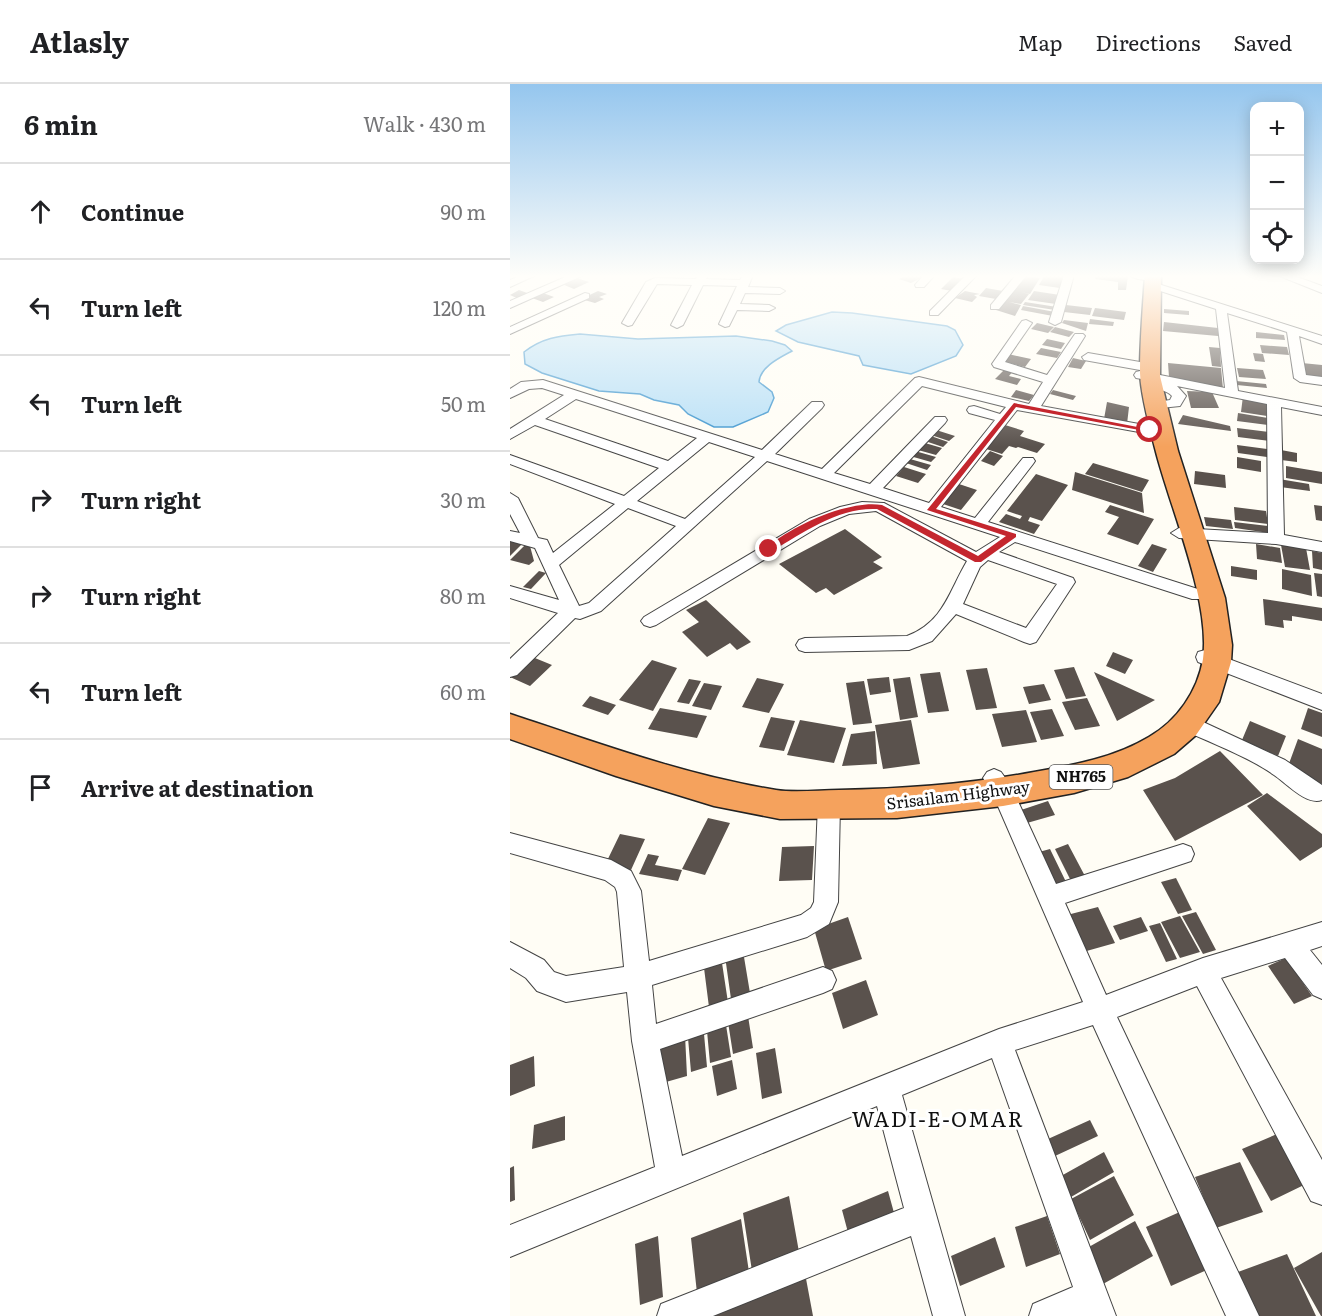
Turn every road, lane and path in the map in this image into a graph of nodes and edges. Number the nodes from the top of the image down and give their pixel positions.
1 (1019, 332) edge
2 (1147, 332) edge
3 (1224, 332) edge
4 (1292, 332) edge
5 (1299, 332) edge
6 (1079, 336) dead end
7 (1322, 340) edge
8 (1088, 357) dead end
9 (1052, 381) junction
10 (1322, 381) edge
11 (1148, 389) junction
12 (1233, 392) junction
13 (1304, 393) junction
14 (510, 394) edge
15 (575, 394) junction
16 (1274, 401) junction
17 (817, 405) dead end
18 (1014, 405) junction
19 (1033, 408) junction
20 (974, 410) dead end
21 (1322, 411) edge
22 (1004, 419) junction
23 (534, 420) junction
24 (940, 420) dead end
25 (510, 435) edge
26 (706, 438) junction
27 (763, 457) junction
28 (510, 459) edge
29 (1028, 461) dead end
30 (670, 467) junction
31 (823, 476) junction
32 (873, 491) junction
33 (510, 498) edge
34 (627, 503) junction
35 (931, 510) junction
36 (978, 524) junction
37 (687, 525) junction
38 (1186, 534) junction
39 (510, 536) edge
40 (1013, 536) junction
41 (1276, 539) junction
42 (531, 540) junction
43 (1322, 547) edge
44 (981, 556) junction
45 (551, 563) junction
46 (510, 592) edge
47 (1198, 595) junction
48 (952, 606) junction
49 (572, 610) junction
50 (650, 621) dead end
51 (805, 645) dead end
52 (1211, 660) junction
53 (510, 670) edge
54 (1322, 702) edge
55 (510, 712) edge
56 (1188, 723) junction
57 (510, 726) edge
58 (999, 785) junction
59 (1316, 793) dead end
60 (829, 804) junction
61 (510, 843) edge
62 (1183, 854) dead end
63 (1049, 897) junction
64 (1322, 934) edge
65 (1291, 945) junction
66 (510, 954) edge
67 (1203, 971) junction
68 (638, 977) junction
69 (823, 980) dead end
70 (1322, 986) edge
71 (1100, 1010) junction
72 (645, 1041) junction
73 (999, 1042) junction
74 (886, 1088) junction
75 (671, 1175) junction
76 (1322, 1190) edge
77 (922, 1216) junction
78 (510, 1241) edge
79 (1096, 1305) edge
80 (673, 1316) edge
81 (949, 1316) edge
82 (1045, 1316) edge
83 (1243, 1316) edge

1 - 9 street
2 - 11 highway, Srisailam Highway / NH765
3 - 12 street
4 - 13 street
5 - 7 street
6 - 9 street
8 - 11 street
9 - 19 street
10 - 13 street
11 - 12 street
11 - 19 street
11 - 38 highway, Srisailam Highway / NH765
12 - 16 street
13 - 16 street
13 - 21 street
14 - 15 street
15 - 23 street
15 - 26 street
16 - 41 street
17 - 27 street
18 - 19 street
18 - 22 street
18 - 31 street
20 - 22 street
22 - 35 street
23 - 25 street
23 - 30 street
24 - 32 street
26 - 27 street
26 - 30 street
27 - 31 street
27 - 37 street
28 - 34 street
29 - 36 street
30 - 34 street
31 - 32 street
32 - 35 street
33 - 42 street
34 - 37 street
34 - 45 street
35 - 36 street
36 - 40 street
37 - 49 street
38 - 41 street
38 - 47 highway, Srisailam Highway / NH765
38 - 52 highway, Srisailam Highway / NH765
39 - 42 street
40 - 44 street
40 - 47 street
41 - 43 street
42 - 45 street
44 - 48 street
44 - 48 street
44 - 50 street
45 - 49 street
46 - 49 street
47 - 52 highway, Srisailam Highway / NH765
48 - 51 street
49 - 53 street
52 - 54 street
52 - 56 highway, Srisailam Highway / NH765
52 - 58 highway, Srisailam Highway / NH765
55 - 58 highway, Srisailam Highway / NH765
56 - 58 highway, Srisailam Highway / NH765
56 - 59 street
57 - 60 highway, Srisailam Highway / NH765
58 - 60 highway, Srisailam Highway / NH765
58 - 63 street
60 - 68 street
61 - 68 street
62 - 63 street
63 - 71 street
64 - 65 street
65 - 67 street
65 - 70 street
66 - 68 street
67 - 71 street
67 - 76 street
68 - 72 street
69 - 72 street
71 - 73 street
71 - 83 street
72 - 75 street
73 - 74 street
73 - 79 street
74 - 75 street
74 - 77 street
75 - 78 street
77 - 80 street
77 - 81 street
79 - 82 street

